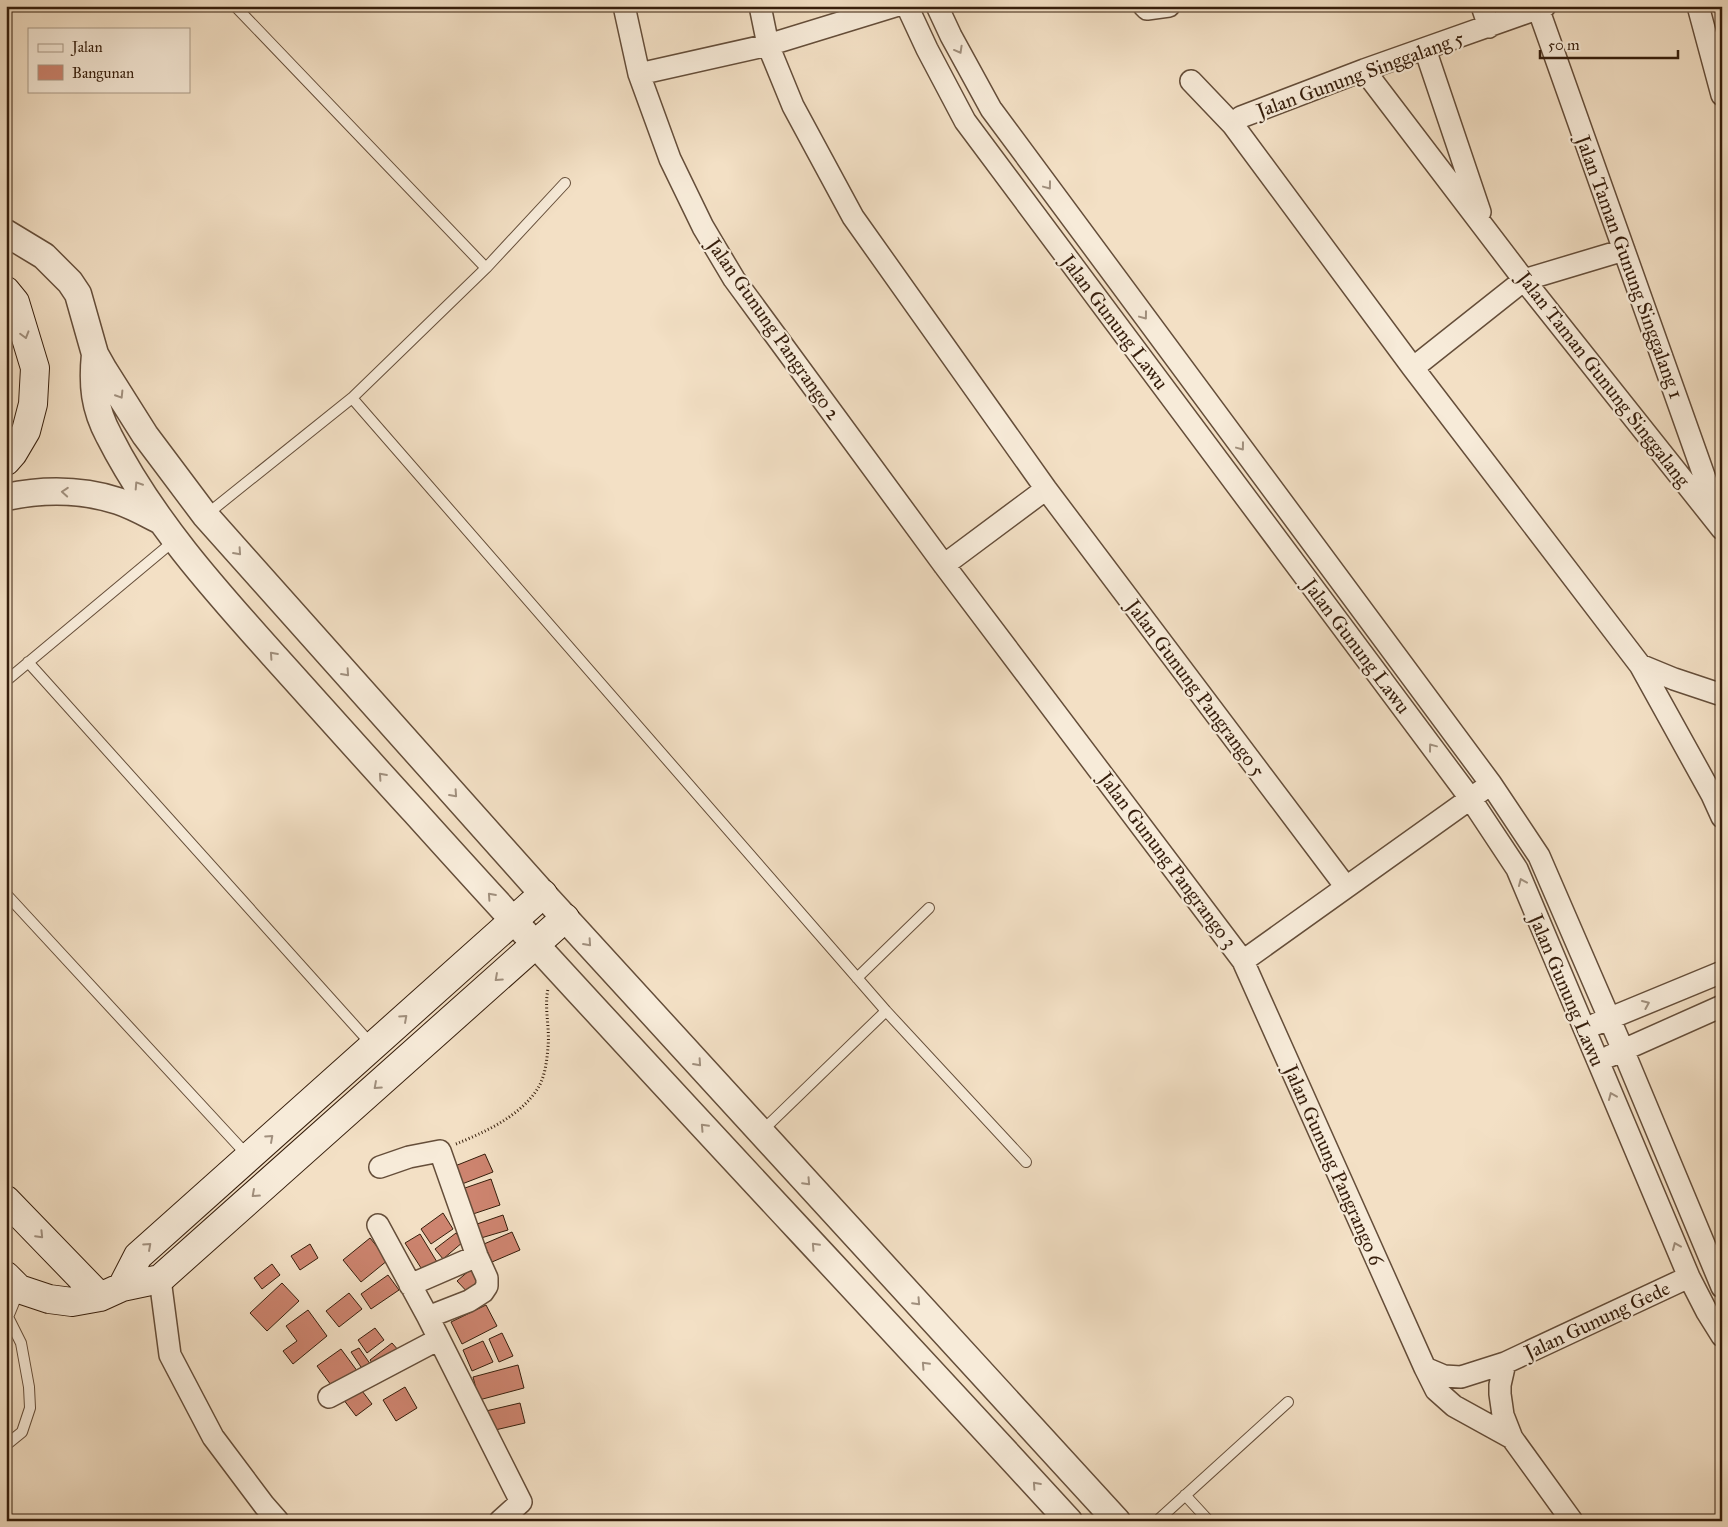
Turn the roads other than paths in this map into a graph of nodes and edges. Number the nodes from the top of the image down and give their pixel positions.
1 (235, 6) edge
2 (624, 6) edge
3 (760, 6) edge
4 (895, 6) edge
5 (907, 6) edge
6 (937, 6) edge
7 (1144, 6) edge
8 (1169, 6) edge
9 (1482, 6) edge
10 (1698, 6) edge
11 (1541, 7) edge
12 (1489, 26) junction
13 (768, 45) junction
14 (1426, 49) junction
15 (1364, 70) junction
16 (639, 74) junction
17 (1191, 81) dead end
18 (1722, 96) edge
19 (1233, 125) junction
20 (565, 183) dead end
21 (1486, 229) junction
22 (6, 233) edge
23 (1624, 250) junction
24 (486, 268) junction
25 (1524, 280) junction
26 (6, 291) edge
27 (95, 354) junction
28 (1413, 368) junction
29 (352, 398) junction
30 (6, 461) edge
31 (1046, 489) junction
32 (6, 498) edge
33 (205, 515) junction
34 (1722, 527) edge
35 (168, 530) junction
36 (944, 565) junction
37 (28, 662) junction
38 (1640, 664) junction
39 (6, 681) edge
40 (1722, 696) edge
41 (1491, 784) junction
42 (1470, 798) junction
43 (1721, 812) edge
44 (1346, 887) junction
45 (6, 894) edge
46 (543, 894) junction
47 (928, 908) dead end
48 (565, 918) junction
49 (513, 921) junction
50 (535, 946) junction
51 (1243, 961) junction
52 (1722, 972) edge
53 (857, 978) junction
54 (1722, 1006) edge
55 (886, 1011) junction
56 (1610, 1019) junction
57 (1584, 1029) junction
58 (373, 1046) junction
59 (1624, 1050) junction
60 (1597, 1062) junction
61 (761, 1132) junction
62 (249, 1157) junction
63 (1026, 1162) dead end
64 (380, 1167) dead end
65 (6, 1200) edge
66 (378, 1225) dead end
67 (477, 1256) junction
68 (1689, 1277) junction
69 (160, 1279) junction
70 (13, 1283) edge
71 (410, 1284) junction
72 (1722, 1287) edge
73 (111, 1292) junction
74 (7, 1318) edge
75 (428, 1318) junction
76 (1722, 1336) edge
77 (439, 1339) junction
78 (1505, 1363) junction
79 (1425, 1368) junction
80 (329, 1397) dead end
81 (1288, 1402) dead end
82 (1512, 1438) junction
83 (6, 1445) edge
84 (1185, 1495) junction
85 (278, 1521) edge
86 (500, 1521) edge
87 (1069, 1521) edge
88 (1118, 1521) edge
89 (1157, 1521) edge
90 (1209, 1521) edge
91 (1572, 1521) edge

1 - 24 lane
2 - 16 street, Jalan Gunung Pangrango 2
3 - 13 street
4 - 13 street
42 -> 5 street, Jalan Gunung Lawu
6 -> 41 street, Jalan Gunung Lawu
7 - 8 street
9 - 12 street
10 - 18 street
11 - 12 street, Jalan Gunung Singgalang 5
11 - 23 street, Jalan Taman Gunung Singgalang 1
12 - 14 street, Jalan Gunung Singgalang 5
13 - 16 street
13 - 31 street
14 - 15 street, Jalan Gunung Singgalang 5
14 - 21 street, Jalan Taman Gunung Singgalang
15 - 19 street, Jalan Gunung Singgalang 5
15 - 21 street, Jalan Taman Gunung Singgalang
16 - 36 street, Jalan Gunung Pangrango 2
17 - 19 street
19 - 28 street
20 - 24 lane
21 - 25 street, Jalan Taman Gunung Singgalang
22 - 27 street
23 - 25 street
23 - 34 street, Jalan Taman Gunung Singgalang 1
24 - 29 lane
25 - 28 street
25 - 34 street, Jalan Taman Gunung Singgalang
26 -> 30 main road
27 -> 33 street
35 -> 27 street
28 - 38 street
29 - 33 lane
29 - 53 lane
31 - 36 street
31 - 44 street, Jalan Gunung Pangrango 5
35 -> 32 street
33 -> 46 street
35 - 37 lane
49 -> 35 street
36 - 51 street, Jalan Gunung Pangrango 3
37 - 39 lane
37 - 58 lane
38 - 40 street
38 - 43 street
41 - 42 street, Jalan Gunung Pangrango 3
41 - 56 street, Jalan Gunung Lawu
42 - 44 street, Jalan Gunung Pangrango 3
57 -> 42 street, Jalan Gunung Lawu
44 - 51 street, Jalan Gunung Pangrango 3
45 - 62 lane
46 - 48 street
46 - 49 main road
47 - 53 lane
48 - 50 main road
48 -> 61 street
49 - 50 street
58 -> 49 main road
50 -> 69 main road
87 -> 50 street
51 - 79 street, Jalan Gunung Pangrango 6
56 -> 52 street
53 - 55 lane
54 - 59 street
55 - 61 lane
55 - 63 lane
56 - 57 street
56 - 59 street, Jalan Gunung Lawu
57 - 60 street, Jalan Gunung Lawu
62 -> 58 main road
59 - 60 street
59 - 72 street, Jalan Gunung Lawu
68 -> 60 street, Jalan Gunung Lawu
61 -> 88 street
73 -> 62 main road
64 - 67 street
65 -> 73 main road
66 - 71 street
67 - 71 street
67 - 75 street
68 - 76 street, Jalan Gunung Lawu
68 - 78 street, Jalan Gunung Gede
69 - 73 main road
69 - 85 street
70 - 73 main road
70 - 74 lane
71 - 75 street
74 - 83 lane
75 - 77 street
77 - 80 street
77 - 86 street
78 - 79 street, Jalan Gunung Gede
78 - 82 street
79 - 82 street, Jalan Gunung Pangrango 6
81 - 84 lane
82 - 91 street
84 - 89 lane
84 - 90 lane

